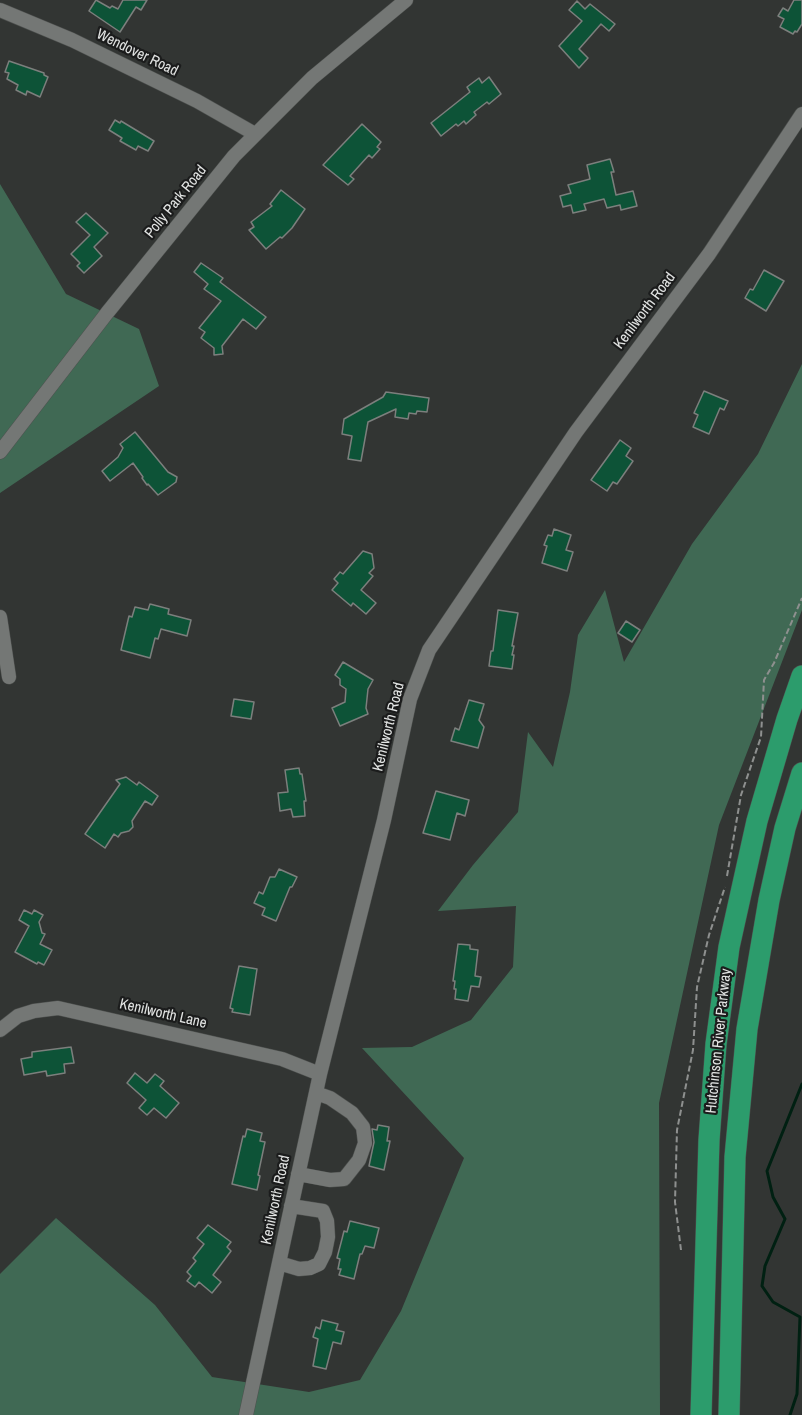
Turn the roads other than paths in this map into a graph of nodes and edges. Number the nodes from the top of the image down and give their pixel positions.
1 (406, 0) edge
2 (0, 10) edge
3 (802, 114) edge
4 (255, 134) junction
5 (0, 452) edge
6 (0, 617) edge
7 (9, 676) dead end
8 (802, 676) edge
9 (802, 773) edge
10 (0, 1030) edge
11 (320, 1074) junction
12 (316, 1094) junction
13 (298, 1174) junction
14 (291, 1206) junction
15 (279, 1263) junction
16 (246, 1415) edge
17 (701, 1415) edge
18 (729, 1415) edge

1 - 4 street, Polly Park Road
2 - 4 street, Wendover Road
3 - 11 street, Kenilworth Road
4 - 5 street, Polly Park Road
6 - 7 street
8 - 17 highway, Hutchinson River Parkway
9 - 18 highway, Hutchinson River Parkway
10 - 11 street, Kenilworth Lane
11 - 12 street, Kenilworth Road
12 - 13 street, Kenilworth Road
12 - 13 street
13 - 14 street, Kenilworth Road
14 - 15 street, Kenilworth Road
14 - 15 street
15 - 16 street, Kenilworth Road

